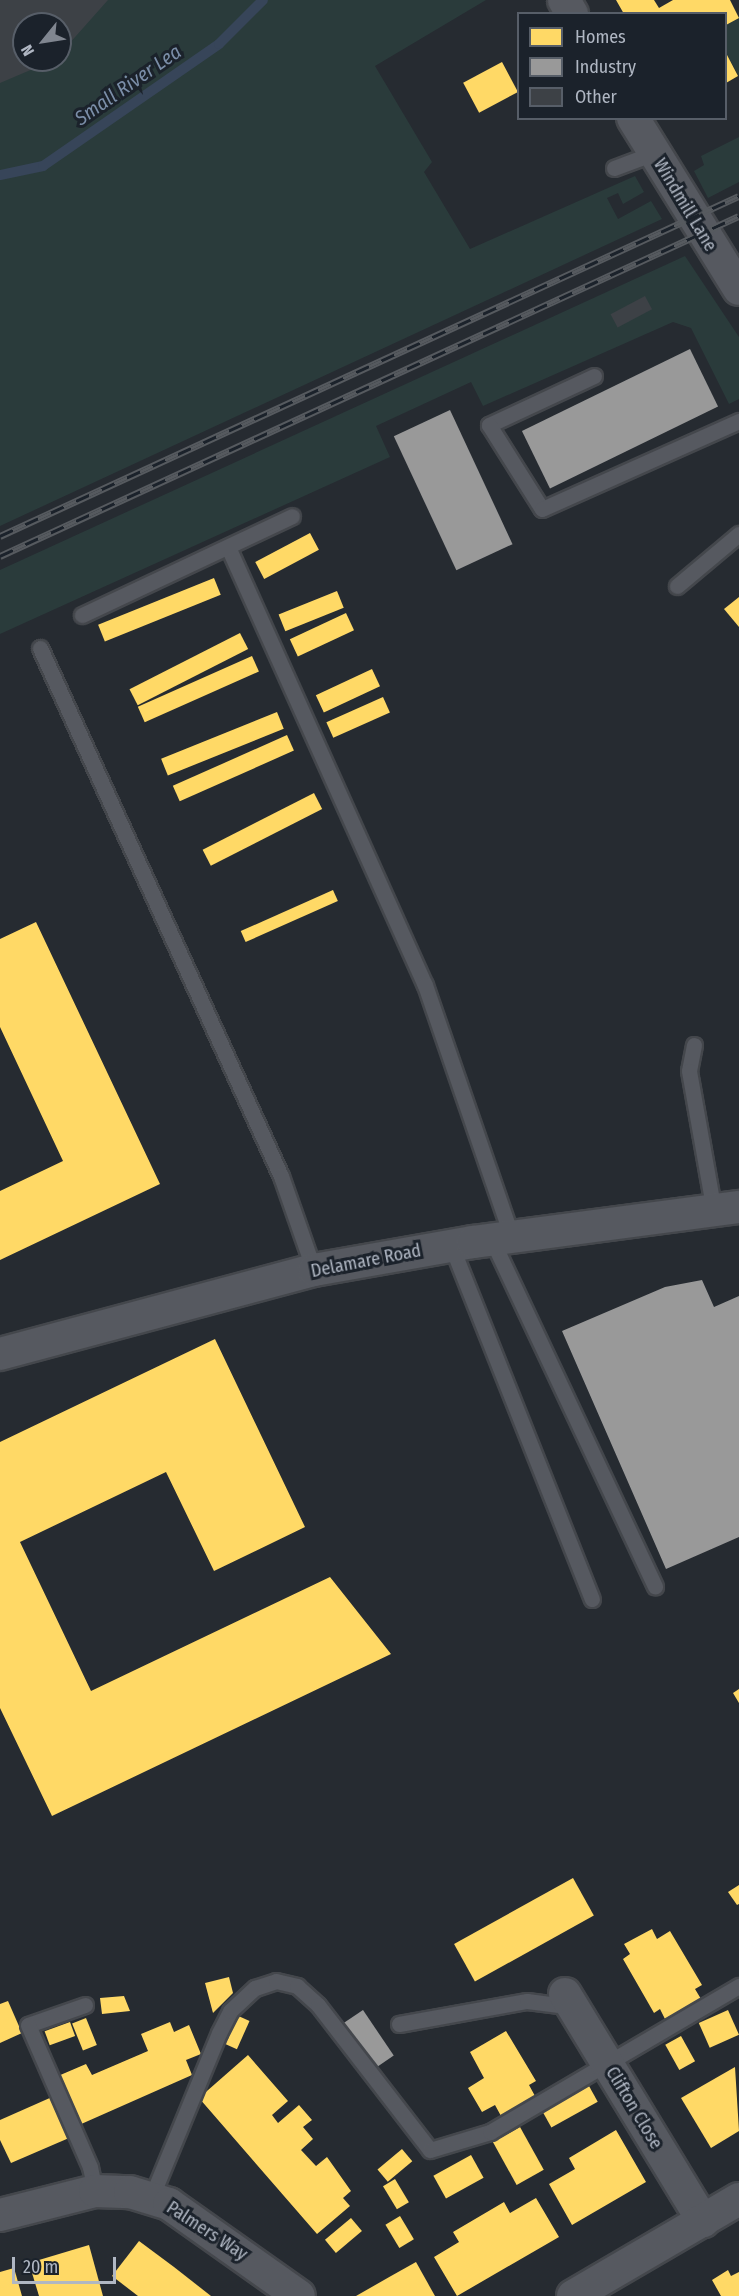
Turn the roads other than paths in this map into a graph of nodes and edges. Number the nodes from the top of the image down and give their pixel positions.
1 (634, 120) edge
2 (654, 153) junction
3 (614, 168) dead end
4 (739, 289) edge
5 (594, 376) dead end
6 (739, 421) edge
7 (292, 516) dead end
8 (739, 534) edge
9 (228, 547) junction
10 (677, 586) dead end
11 (82, 615) dead end
12 (40, 648) dead end
13 (694, 1045) dead end
14 (726, 1209) edge
15 (502, 1239) junction
16 (451, 1245) junction
17 (314, 1270) junction
18 (0, 1354) edge
19 (655, 1587) dead end
20 (592, 1599) dead end
21 (739, 1986) edge
22 (569, 2001) joint
23 (85, 2006) dead end
24 (399, 2024) dead end
25 (607, 2062) junction
26 (95, 2191) junction
27 (151, 2198) junction
28 (739, 2199) edge
29 (0, 2215) edge
30 (703, 2221) junction
31 (299, 2296) edge
32 (573, 2296) edge

1 - 2 street, Windmill Lane
2 - 3 lane
2 - 4 street, Windmill Lane
5 - 6 lane
7 - 9 lane
8 - 10 lane
9 - 11 lane
9 - 15 lane
12 - 17 lane
13 - 14 lane
14 - 15 street, Delamare Road
15 - 16 street, Delamare Road
15 - 19 lane
16 - 17 street, Delamare Road
16 - 20 lane
17 - 18 street, Delamare Road
21 - 25 lane
22 - 24 lane
22 - 25 street, Clifton Close
23 - 26 lane
25 - 27 lane
25 - 30 street, Clifton Close
26 - 27 street, Palmers Way
26 - 29 street, Palmers Way
27 - 31 street, Palmers Way
28 - 30 street
30 - 32 street

